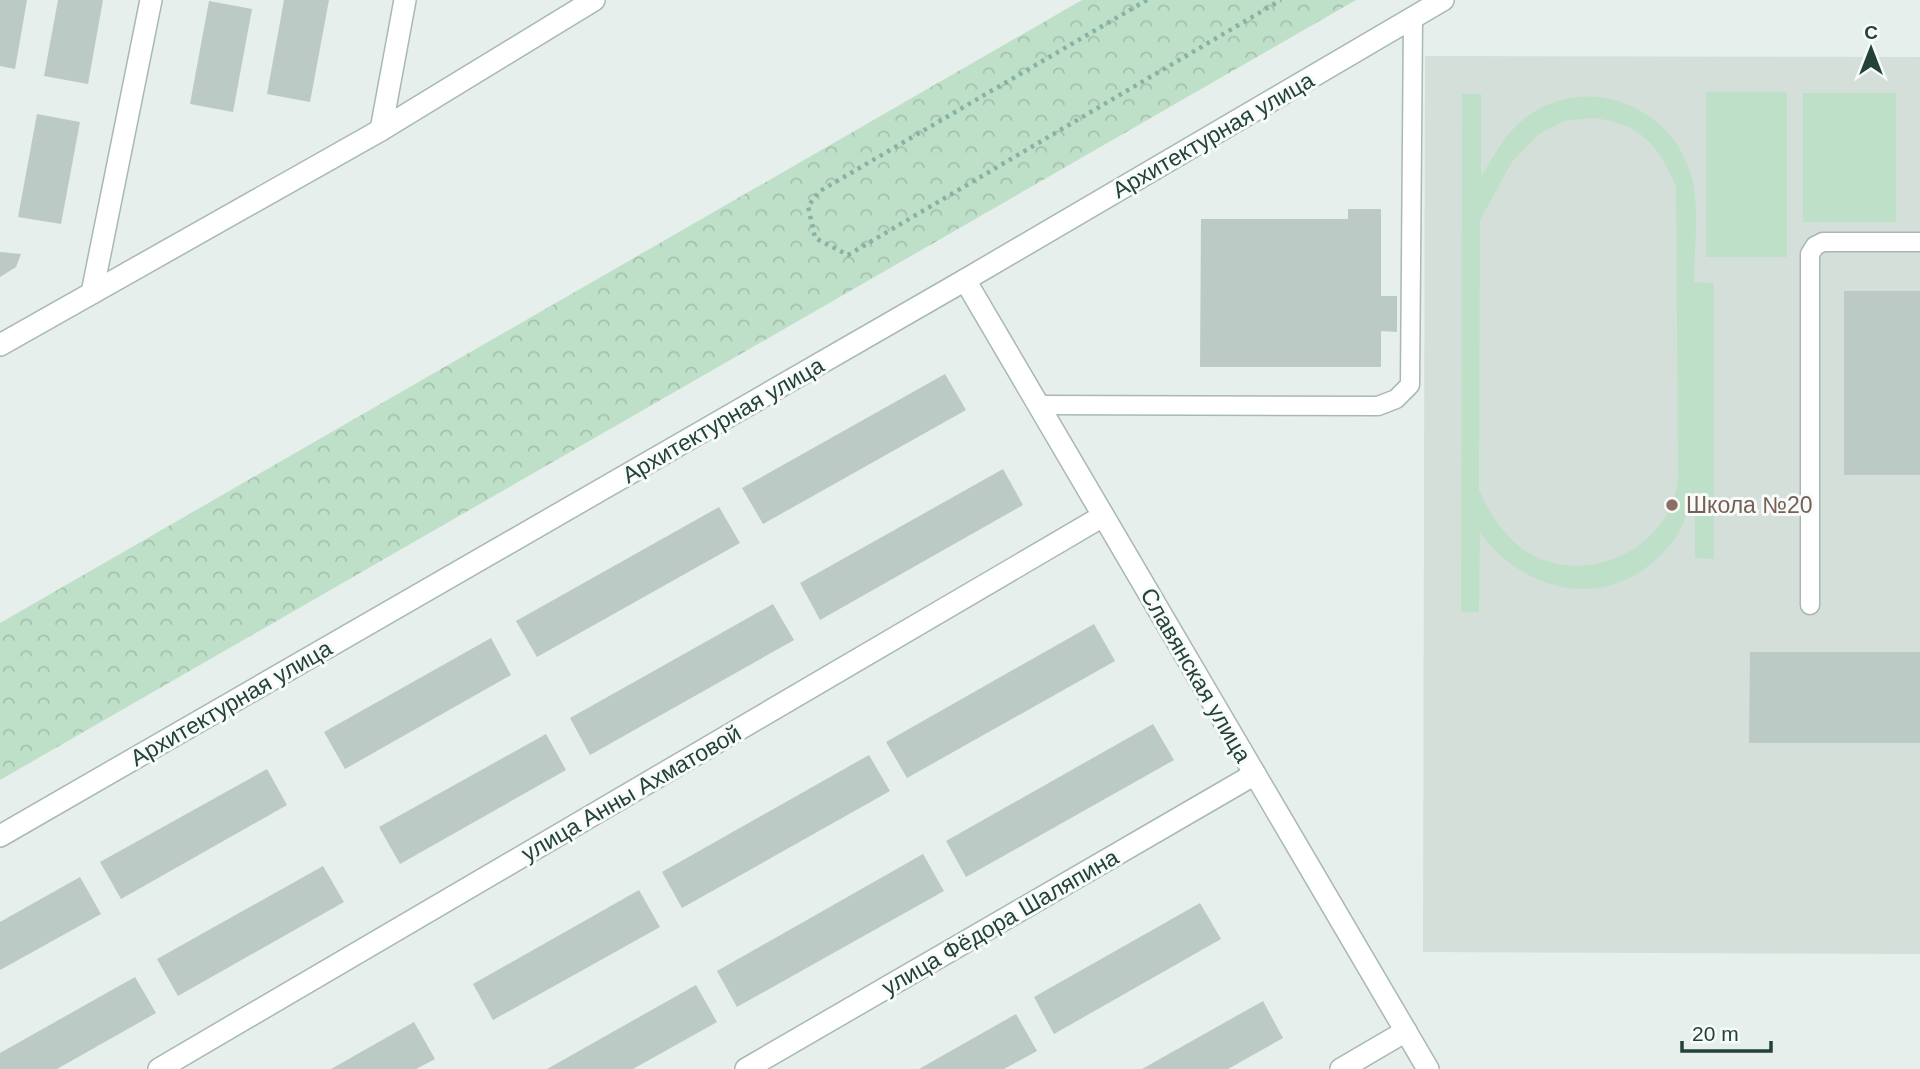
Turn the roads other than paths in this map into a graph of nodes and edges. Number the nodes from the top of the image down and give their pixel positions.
1 (152, 0) edge
2 (405, 0) edge
3 (594, 0) edge
4 (1443, 0) edge
5 (1413, 18) junction
6 (381, 130) junction
7 (1920, 242) edge
8 (965, 280) junction
9 (92, 293) junction
10 (0, 345) edge
11 (1038, 405) junction
12 (1104, 516) junction
13 (1811, 605) dead end
14 (1255, 774) junction
15 (0, 836) edge
16 (1406, 1031) junction
17 (159, 1069) edge
18 (746, 1069) edge
19 (1341, 1069) edge
20 (1428, 1069) edge

1 - 9 street
2 - 6 street
3 - 6 street
4 - 5 street, Архитектурная улица
5 - 8 street, Архитектурная улица
5 - 11 lane
6 - 9 street
7 - 13 lane
8 - 11 street, Славянская улица
8 - 15 street, Архитектурная улица
9 - 10 street
11 - 12 street, Славянская улица
12 - 14 street, Славянская улица
12 - 17 street, улица Анны Ахматовой
14 - 16 street, Славянская улица
14 - 18 street, улица Фёдора Шаляпина
16 - 19 street
16 - 20 street, Славянская улица

